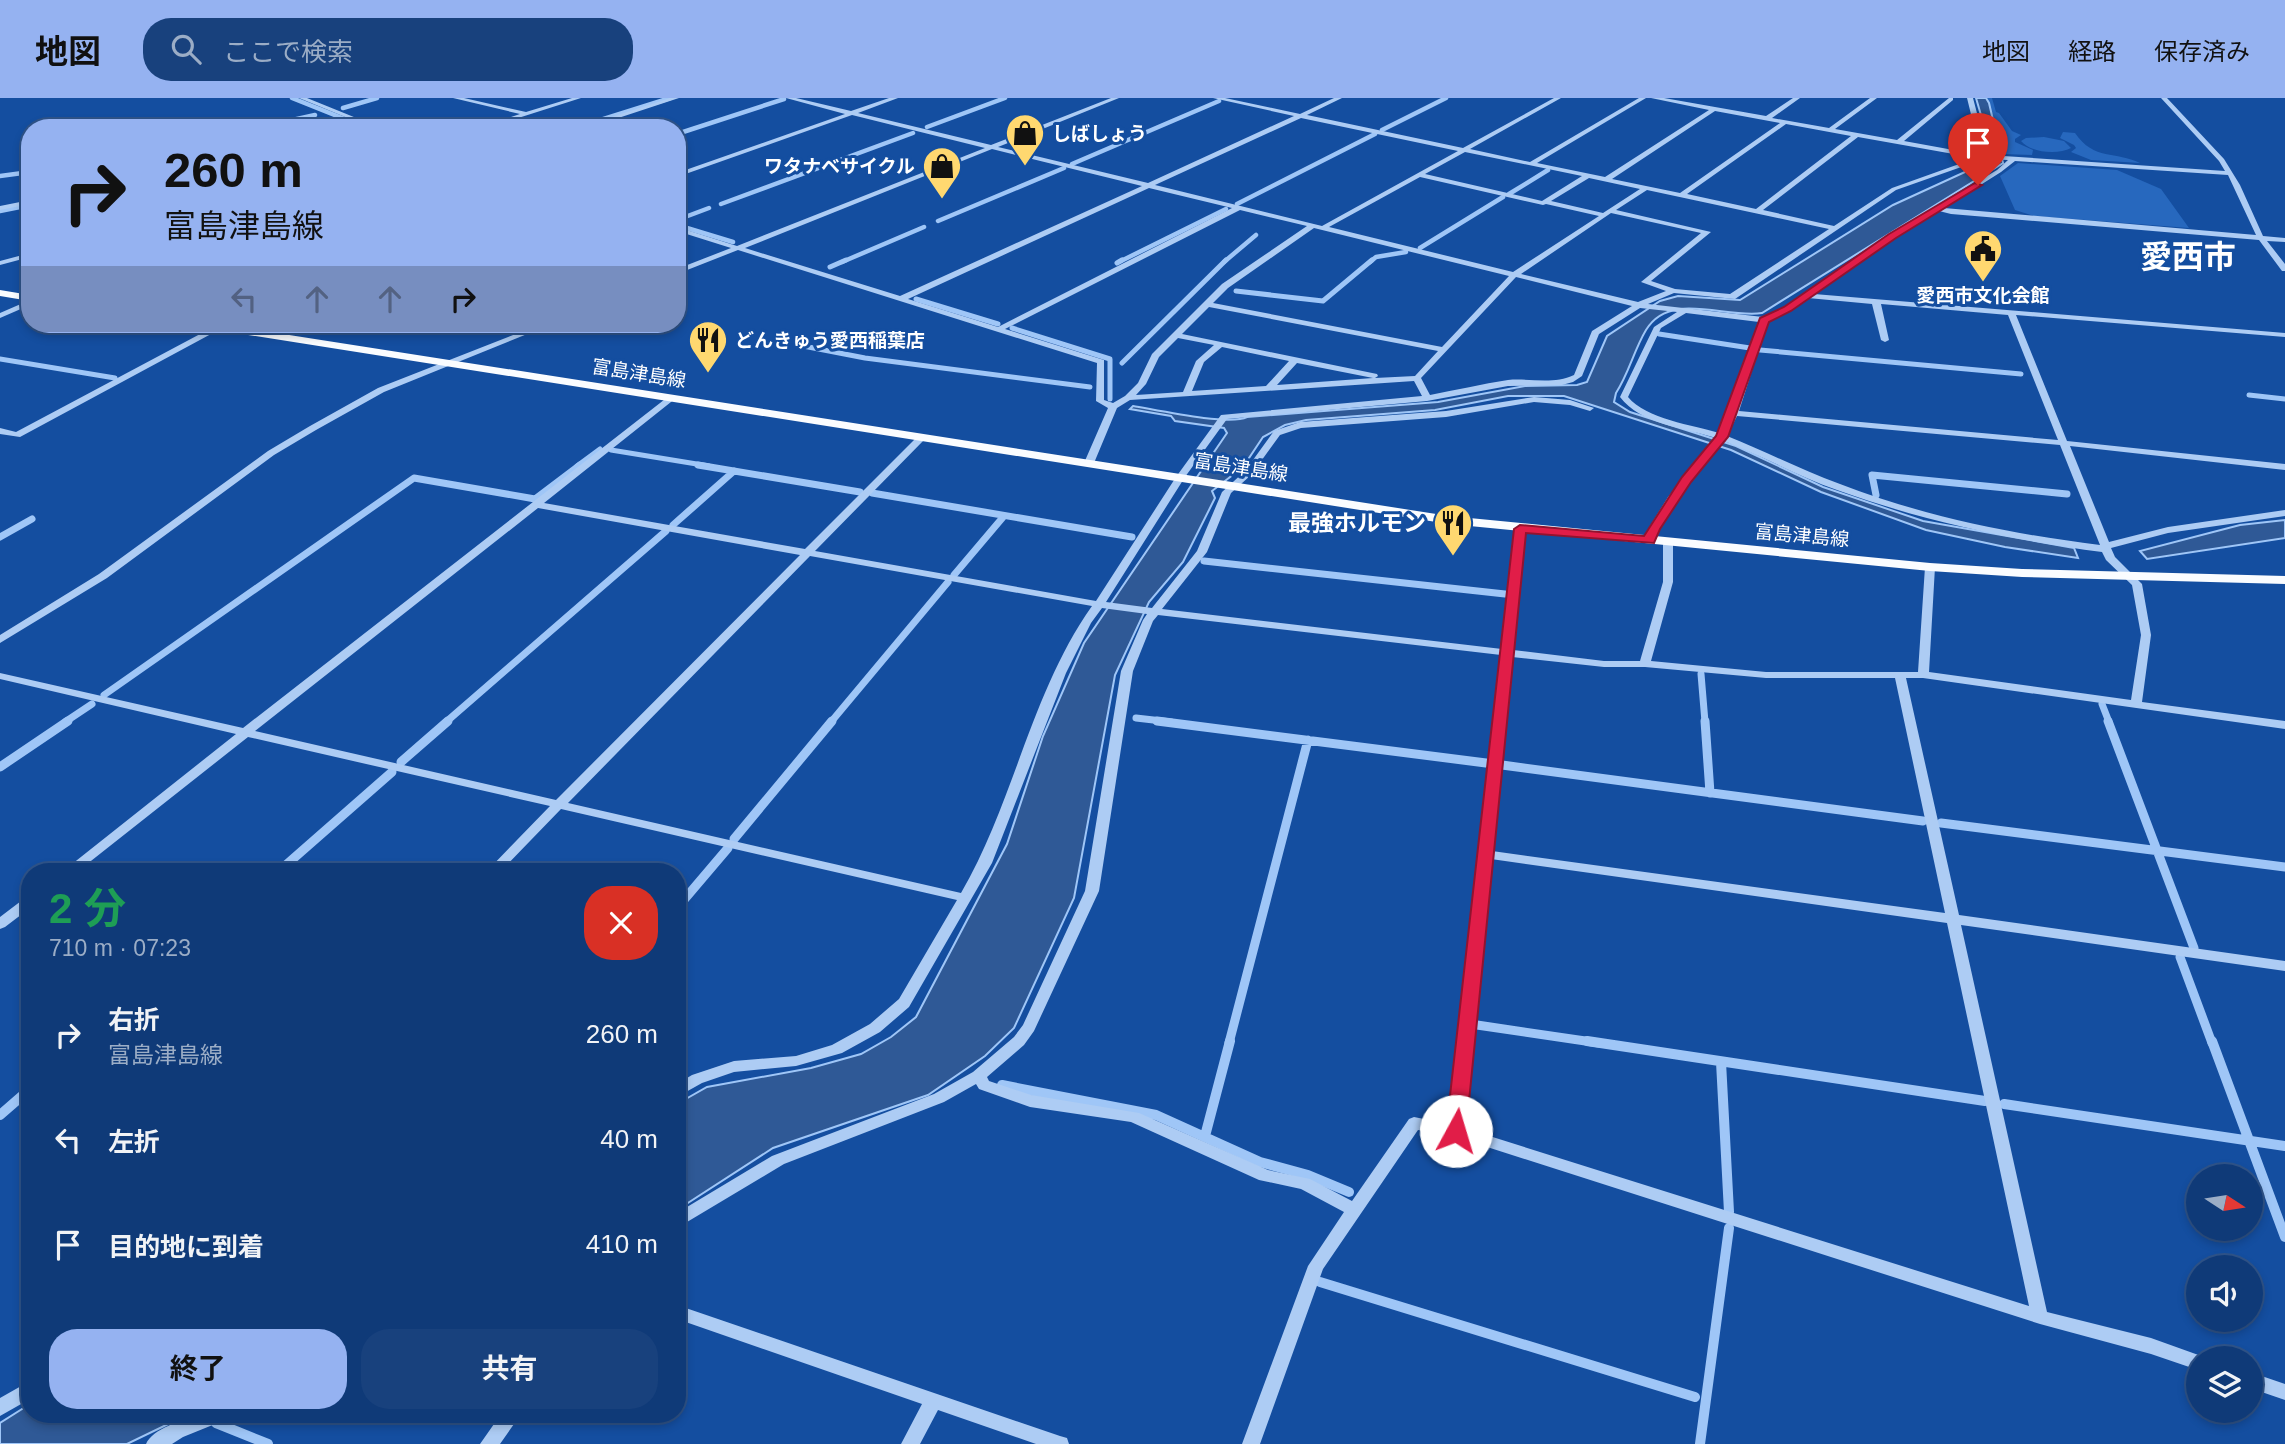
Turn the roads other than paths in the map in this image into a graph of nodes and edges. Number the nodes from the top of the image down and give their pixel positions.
1 (302, 98) edge
2 (456, 98) edge
3 (578, 98) edge
4 (676, 98) edge
5 (789, 98) edge
6 (895, 98) edge
7 (1116, 98) edge
8 (1216, 98) edge
9 (1339, 98) edge
10 (1558, 98) edge
11 (1643, 98) edge
12 (1654, 98) edge
13 (1797, 98) edge
14 (1874, 98) edge
15 (1946, 98) edge
16 (2164, 98) edge
17 (1951, 99) edge
18 (1971, 100) edge
19 (1713, 106) junction
20 (851, 113) junction
21 (528, 114) junction
22 (1300, 116) junction
23 (1766, 118) junction
24 (355, 119) edge
25 (511, 119) edge
26 (609, 119) edge
27 (1785, 122) junction
28 (1830, 130) junction
29 (1856, 135) junction
30 (1898, 143) junction
31 (992, 148) junction
32 (1464, 150) junction
33 (1987, 157) junction
34 (2009, 158) junction
35 (1531, 164) junction
36 (686, 172) edge
37 (2230, 173) junction
38 (1419, 175) junction
39 (1587, 176) junction
40 (1605, 180) junction
41 (1148, 185) junction
42 (1645, 188) junction
43 (1681, 195) junction
44 (1546, 202) junction
45 (21, 204) edge
46 (0, 208) edge
47 (1238, 208) junction
48 (1939, 209) junction
49 (1757, 211) junction
50 (1607, 213) junction
51 (1313, 225) junction
52 (1323, 228) junction
53 (1835, 228) junction
54 (686, 232) edge
55 (2260, 237) junction
56 (2285, 240) edge
57 (737, 248) junction
58 (21, 257) edge
59 (0, 263) edge
60 (686, 268) edge
61 (2285, 269) edge
62 (1514, 275) junction
63 (1674, 292) junction
64 (0, 293) edge
65 (1807, 296) junction
66 (21, 298) edge
67 (901, 299) junction
68 (1876, 302) junction
69 (1208, 304) junction
70 (21, 305) edge
71 (1644, 305) junction
72 (1681, 311) junction
73 (2011, 312) junction
74 (0, 316) edge
75 (1764, 320) junction
76 (998, 330) junction
77 (209, 333) edge
78 (256, 333) edge
79 (525, 333) edge
80 (1176, 335) junction
81 (2285, 335) edge
82 (1885, 340) dead end
83 (1221, 344) junction
84 (1445, 351) junction
85 (1296, 359) junction
86 (449, 363) junction
87 (1417, 378) junction
88 (1391, 380) junction
89 (1270, 387) junction
90 (1186, 395) junction
91 (672, 398) junction
92 (1129, 398) junction
93 (1427, 398) junction
94 (1113, 407) junction
95 (1590, 408) dead end
96 (1732, 413) junction
97 (0, 432) edge
98 (921, 438) junction
99 (1719, 440) junction
100 (2064, 443) junction
101 (1089, 463) junction
102 (2285, 467) edge
103 (1184, 478) junction
104 (1230, 485) junction
105 (536, 505) junction
106 (2285, 513) edge
107 (1520, 529) junction
108 (1649, 540) junction
109 (1668, 542) junction
110 (2106, 548) junction
111 (809, 552) junction
112 (1930, 567) junction
113 (2129, 576) junction
114 (2285, 580) edge
115 (1103, 605) junction
116 (1151, 613) junction
117 (0, 640) edge
118 (1507, 653) junction
119 (1645, 664) junction
120 (1900, 675) junction
121 (0, 676) edge
122 (1923, 676) junction
123 (2136, 704) junction
124 (2285, 725) edge
125 (245, 733) junction
126 (558, 804) junction
127 (1486, 854) junction
128 (79, 863) edge
129 (501, 863) edge
130 (965, 898) junction
131 (21, 908) edge
132 (1953, 919) junction
133 (0, 924) edge
134 (2285, 966) edge
135 (978, 1076) junction
136 (686, 1086) edge
137 (1456, 1131) junction
138 (1353, 1209) junction
139 (686, 1216) edge
140 (686, 1315) edge
141 (2040, 1317) junction
142 (2186, 1358) edge
143 (2263, 1384) edge
144 (2285, 1392) edge
145 (21, 1395) edge
146 (934, 1400) junction
147 (0, 1408) edge
148 (200, 1423) edge
149 (505, 1423) edge
150 (155, 1444) edge
151 (489, 1444) edge
152 (910, 1444) edge
153 (1060, 1444) edge
154 (1251, 1444) edge

1 - 24 street
2 - 21 street
3 - 21 street
4 - 26 street
5 - 20 street
6 - 20 street
7 - 31 street
8 - 22 street
9 - 22 street
10 - 32 street
11 - 35 street
12 - 19 street
13 - 23 street
14 - 28 street
15 - 17 street
16 - 37 street
17 - 18 street
17 - 30 street
18 - 33 street
19 - 23 street
19 - 40 street
20 - 31 street
20 - 36 street
21 - 25 street
22 - 32 street
22 - 41 street
23 - 27 street
27 - 28 street
27 - 43 street
28 - 29 street
29 - 30 street
29 - 49 street
30 - 33 street
31 - 41 street
31 - 57 street
32 - 35 street
32 - 38 street
33 - 34 street
33 - 53 street
34 - 37 street
34 - 48 street
35 - 39 street
37 - 55 street
38 - 44 street
38 - 52 street
39 - 40 street
39 - 44 street
40 - 42 street
41 - 47 street
41 - 67 street
42 - 43 street
42 - 50 street
43 - 49 street
44 - 50 street
45 - 46 street
47 - 51 street
47 - 76 street
48 - 55 street
48 - 65 street
49 - 53 street
50 - 62 street
50 - 63 street
51 - 52 street
51 - 69 street
52 - 62 street
53 - 63 street
54 - 57 street
55 - 56 street
55 - 61 street
57 - 60 street
57 - 67 street
58 - 59 street
62 - 71 street
62 - 84 street
63 - 71 street
64 - 66 main road
65 - 68 street
65 - 75 street
67 - 76 street
68 - 73 street
68 - 82 street
69 - 80 street
69 - 84 street
70 - 74 street
71 - 72 street
71 - 93 street
72 - 75 street
72 - 99 street
73 - 81 street
73 - 100 street
75 - 96 street
76 - 94 street
77 - 97 street
78 - 86 main road, 富島津島線
79 - 86 street
80 - 83 street
80 - 92 street
83 - 85 street
83 - 90 street
84 - 87 street
85 - 88 street
85 - 89 street
86 - 91 main road, 富島津島線
86 - 117 street
87 - 88 street
87 - 93 street
88 - 89 street
89 - 90 street
90 - 92 street
91 - 98 main road, 富島津島線
91 - 105 street
92 - 94 street
93 - 103 street
94 - 101 street
95 - 104 street
96 - 99 street
96 - 100 street
98 - 101 main road, 富島津島線
98 - 111 street
99 - 108 street
99 - 110 street
100 - 102 street
100 - 110 street
101 - 103 main road, 富島津島線
103 - 104 main road, 富島津島線
103 - 115 street
104 - 107 main road, 富島津島線
104 - 116 street
105 - 111 street
105 - 125 street
106 - 110 street
107 - 108 main road, 富島津島線
107 - 118 street
108 - 109 main road, 富島津島線
109 - 112 main road, 富島津島線
109 - 119 street
110 - 113 street
111 - 115 street
111 - 126 street
112 - 113 main road, 富島津島線
112 - 122 street
113 - 114 main road, 富島津島線
113 - 123 street
115 - 116 street
115 - 130 street
116 - 118 street
116 - 135 street
118 - 119 street
118 - 127 street
119 - 120 street
120 - 122 street
120 - 132 street
121 - 125 street
122 - 123 street
123 - 124 street
125 - 126 street
125 - 128 street
126 - 129 street
126 - 130 street
127 - 132 street
127 - 137 street
130 - 136 street
131 - 133 street
132 - 134 street
132 - 141 street
135 - 138 street
135 - 139 street
137 - 138 street
137 - 141 street
138 - 154 street
140 - 146 street
141 - 142 street
143 - 144 street
145 - 147 street
146 - 152 street
146 - 153 street
148 - 150 street
149 - 151 street

